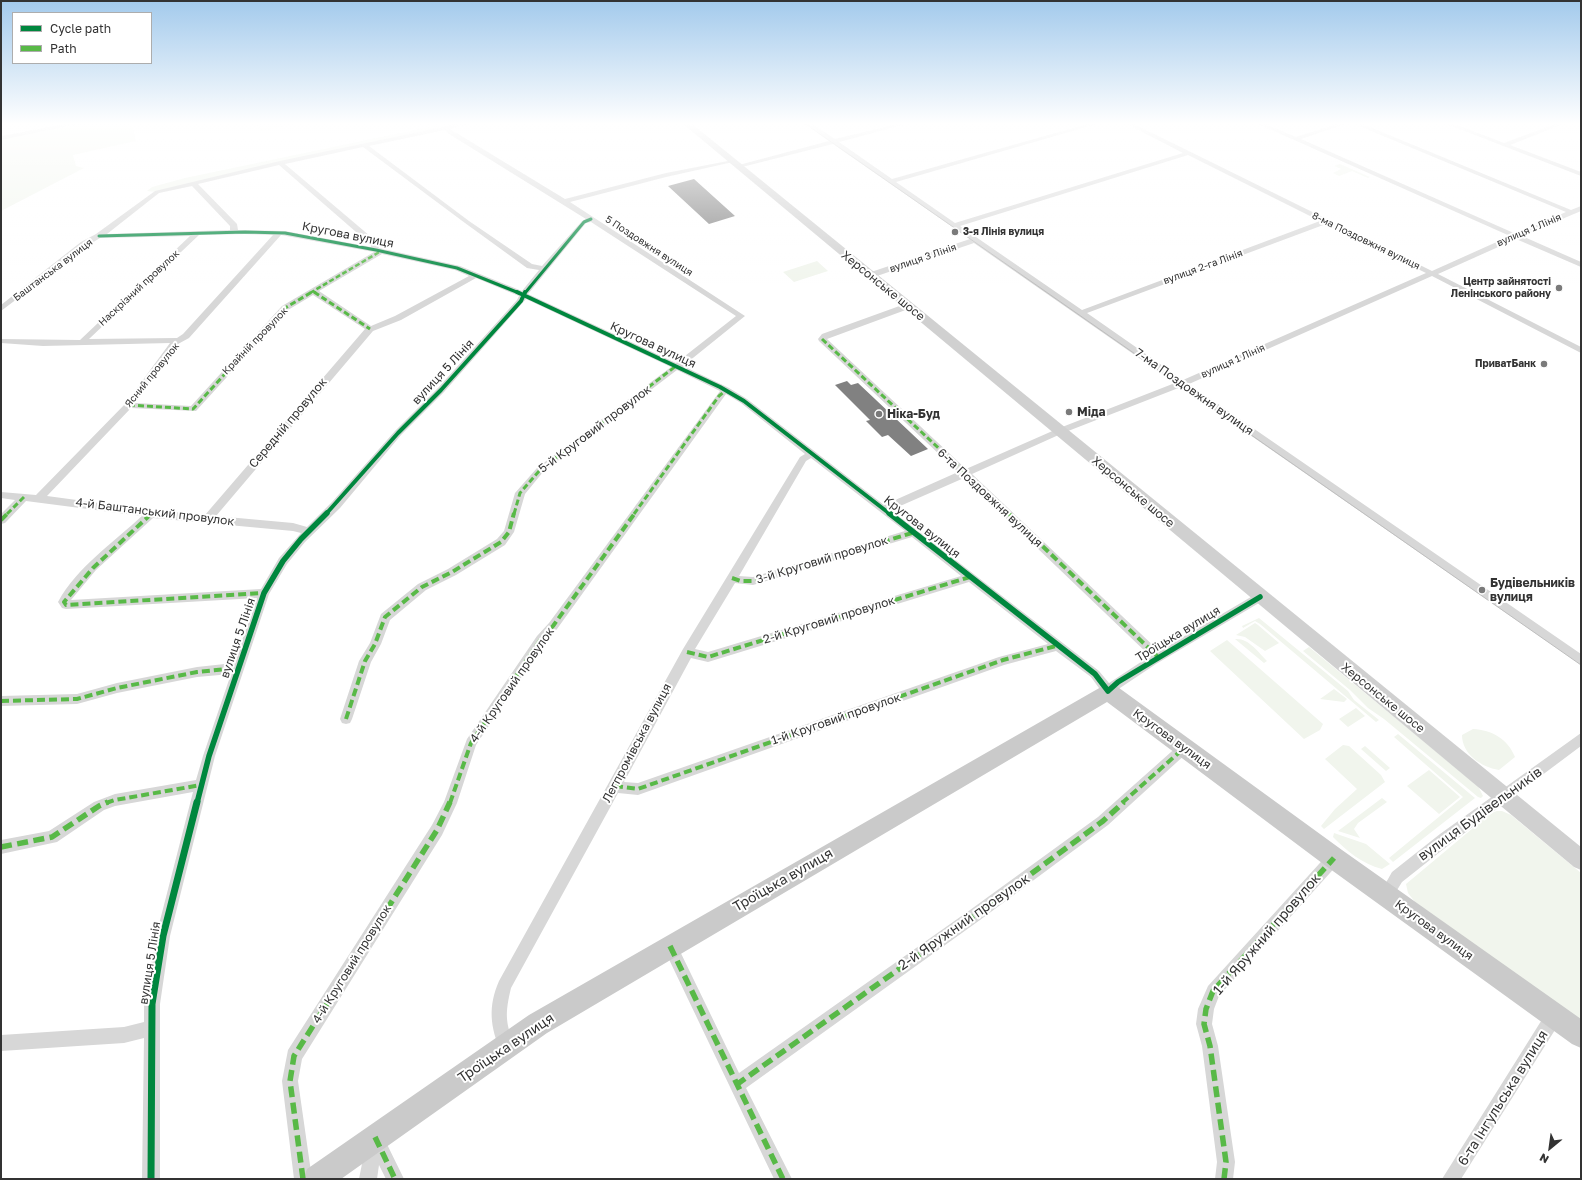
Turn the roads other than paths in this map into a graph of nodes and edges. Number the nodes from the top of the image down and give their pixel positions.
1 (216, 178) edge
2 (297, 178) edge
3 (408, 178) edge
4 (526, 178) edge
5 (654, 178) edge
6 (752, 178) edge
7 (887, 178) edge
8 (901, 178) edge
9 (1107, 178) edge
10 (1239, 178) edge
11 (1384, 178) edge
12 (1489, 178) edge
13 (891, 181) junction
14 (193, 183) junction
15 (564, 201) junction
16 (1581, 208) edge
17 (1571, 212) junction
18 (591, 219) junction
19 (1326, 221) junction
20 (955, 225) junction
21 (234, 232) junction
22 (279, 233) junction
23 (196, 234) junction
24 (99, 236) junction
25 (1515, 236) junction
26 (975, 240) junction
27 (379, 251) junction
28 (1581, 265) edge
29 (545, 269) junction
30 (1431, 273) junction
31 (476, 275) junction
32 (871, 275) junction
33 (313, 291) junction
34 (524, 296) junction
35 (908, 306) junction
36 (1, 309) edge
37 (1080, 313) junction
38 (741, 316) joint
39 (370, 329) junction
40 (1, 340) edge
41 (180, 340) junction
42 (82, 342) junction
43 (1581, 350) edge
44 (676, 366) junction
45 (1181, 384) junction
46 (726, 390) junction
47 (129, 404) junction
48 (1060, 431) junction
49 (812, 454) junction
50 (963, 474) junction
51 (1, 495) edge
52 (24, 497) junction
53 (39, 498) junction
54 (882, 510) junction
55 (151, 514) junction
56 (208, 519) junction
57 (1, 520) edge
58 (309, 531) junction
59 (912, 533) junction
60 (970, 577) junction
61 (732, 578) junction
62 (264, 592) junction
63 (1260, 597) junction
64 (1056, 646) junction
65 (688, 652) junction
66 (1158, 657) junction
67 (1581, 660) edge
68 (238, 668) junction
69 (1108, 691) junction
70 (1, 701) edge
71 (346, 719) dead end
72 (1581, 739) edge
73 (1184, 748) junction
74 (201, 785) junction
75 (615, 786) junction
76 (1503, 797) junction
77 (1, 847) edge
78 (1334, 858) junction
79 (1581, 860) edge
80 (1386, 895) junction
81 (670, 946) junction
82 (1554, 1016) junction
83 (152, 1028) junction
84 (1581, 1036) edge
85 (1, 1043) edge
86 (507, 1046) junction
87 (736, 1085) junction
88 (375, 1137) junction
89 (151, 1179) edge
90 (303, 1179) edge
91 (317, 1179) edge
92 (368, 1179) edge
93 (394, 1179) edge
94 (783, 1179) edge
95 (1224, 1179) edge
96 (1451, 1179) edge

1 - 14 street, Баштанська вулиця
2 - 27 street
3 - 29 street
4 - 15 street, 5 Поздовжня вулиця
5 - 15 street
6 - 32 main road, Херсонське шосе
7 - 13 street, 7-ма Поздовжня вулиця
8 - 13 street
9 - 20 street, вулиця 3 Лінія
10 - 19 street, 8-ма Поздовжня вулиця
11 - 25 street
12 - 17 street
13 - 20 street, 7-ма Поздовжня вулиця
14 - 21 street
14 - 24 street, Баштанська вулиця
15 - 18 street, 5 Поздовжня вулиця
16 - 17 street, вулиця 1 Лінія
17 - 25 street, вулиця 1 Лінія
18 - 29 street, вулиця 5 Лінія
18 - 38 street, 5 Поздовжня вулиця
19 - 30 street, 8-ма Поздовжня вулиця
19 - 37 street, вулиця 2-га Лінія
20 - 26 street, 7-ма Поздовжня вулиця
21 - 22 street, Кругова вулиця
21 - 23 street, Кругова вулиця
22 - 27 street, Кругова вулиця
22 - 41 street, Ясний провулок
23 - 24 street, Кругова вулиця
23 - 42 street, Наскрізний провулок
24 - 36 street, Баштанська вулиця
25 - 28 street
25 - 30 street, вулиця 1 Лінія
26 - 32 street, вулиця 3 Лінія
26 - 37 street, 7-ма Поздовжня вулиця
27 - 31 street, Кругова вулиця
27 - 33 street, Крайній провулок
29 - 34 street, вулиця 5 Лінія
30 - 43 street, 8-ма Поздовжня вулиця
30 - 45 street, вулиця 1 Лінія
31 - 34 street, Кругова вулиця
31 - 39 street, Середній провулок
32 - 35 main road, Херсонське шосе
33 - 39 street
33 - 47 street, Крайній провулок
34 - 44 street, Кругова вулиця
34 - 58 street, вулиця 5 Лінія
35 - 48 main road, Херсонське шосе
35 - 50 street, 6-та Поздовжня вулиця
37 - 45 street, 7-ма Поздовжня вулиця
38 - 44 street, 5-й Круговий провулок
39 - 56 street, Середній провулок
40 - 42 street, Наскрізний провулок
41 - 42 street, Наскрізний провулок
41 - 47 street, Ясний провулок
44 - 46 street, Кругова вулиця
44 - 71 street, 5-й Круговий провулок
45 - 48 street, вулиця 1 Лінія
45 - 67 street, 7-ма Поздовжня вулиця
46 - 49 street, Кругова вулиця
46 - 90 street, 4-й Круговий провулок
47 - 53 street, Ясний провулок
48 - 50 street, вулиця 1 Лінія
48 - 63 main road, Херсонське шосе
49 - 54 street, Кругова вулиця
49 - 61 street, Легпромівська вулиця
50 - 54 street, вулиця 1 Лінія
50 - 66 street, 6-та Поздовжня вулиця
51 - 52 street, 4-й Баштанський провулок
52 - 53 street, 4-й Баштанський провулок
52 - 57 street
53 - 55 street, 4-й Баштанський провулок
54 - 59 street, Кругова вулиця
55 - 56 street, 4-й Баштанський провулок
55 - 62 street
56 - 58 street, 4-й Баштанський провулок
58 - 62 street, вулиця 5 Лінія
59 - 60 street, Кругова вулиця
59 - 61 street, 3-й Круговий провулок
60 - 64 street, Кругова вулиця
60 - 65 street, 2-й Круговий провулок
61 - 65 street, Легпромівська вулиця
62 - 68 street, вулиця 5 Лінія
63 - 66 street, Троїцька вулиця
63 - 76 main road, Херсонське шосе
64 - 69 street, Кругова вулиця
64 - 75 street, 1-й Круговий провулок
65 - 75 street, Легпромівська вулиця
66 - 69 street, Троїцька вулиця
68 - 70 street
68 - 74 street, вулиця 5 Лінія
69 - 73 main road, Кругова вулиця
69 - 81 main road, Троїцька вулиця
72 - 76 street, вулиця Будівельників
73 - 78 main road, Кругова вулиця
73 - 87 street, 2-й Яружний провулок
74 - 77 street
74 - 83 street, вулиця 5 Лінія
75 - 86 street, Легпромівська вулиця
76 - 79 main road, Херсонське шосе
76 - 80 street, вулиця Будівельників
78 - 80 main road, Кругова вулиця
78 - 95 street, 1-й Яружний провулок
80 - 82 main road, Кругова вулиця
81 - 86 main road, Троїцька вулиця
81 - 87 street
82 - 84 main road, Кругова вулиця
82 - 96 street, 6-та Інгульська вулиця
83 - 85 street
83 - 89 street, вулиця 5 Лінія
86 - 88 main road, Троїцька вулиця
87 - 94 street
88 - 91 main road, Троїцька вулиця
88 - 92 street
88 - 93 street

